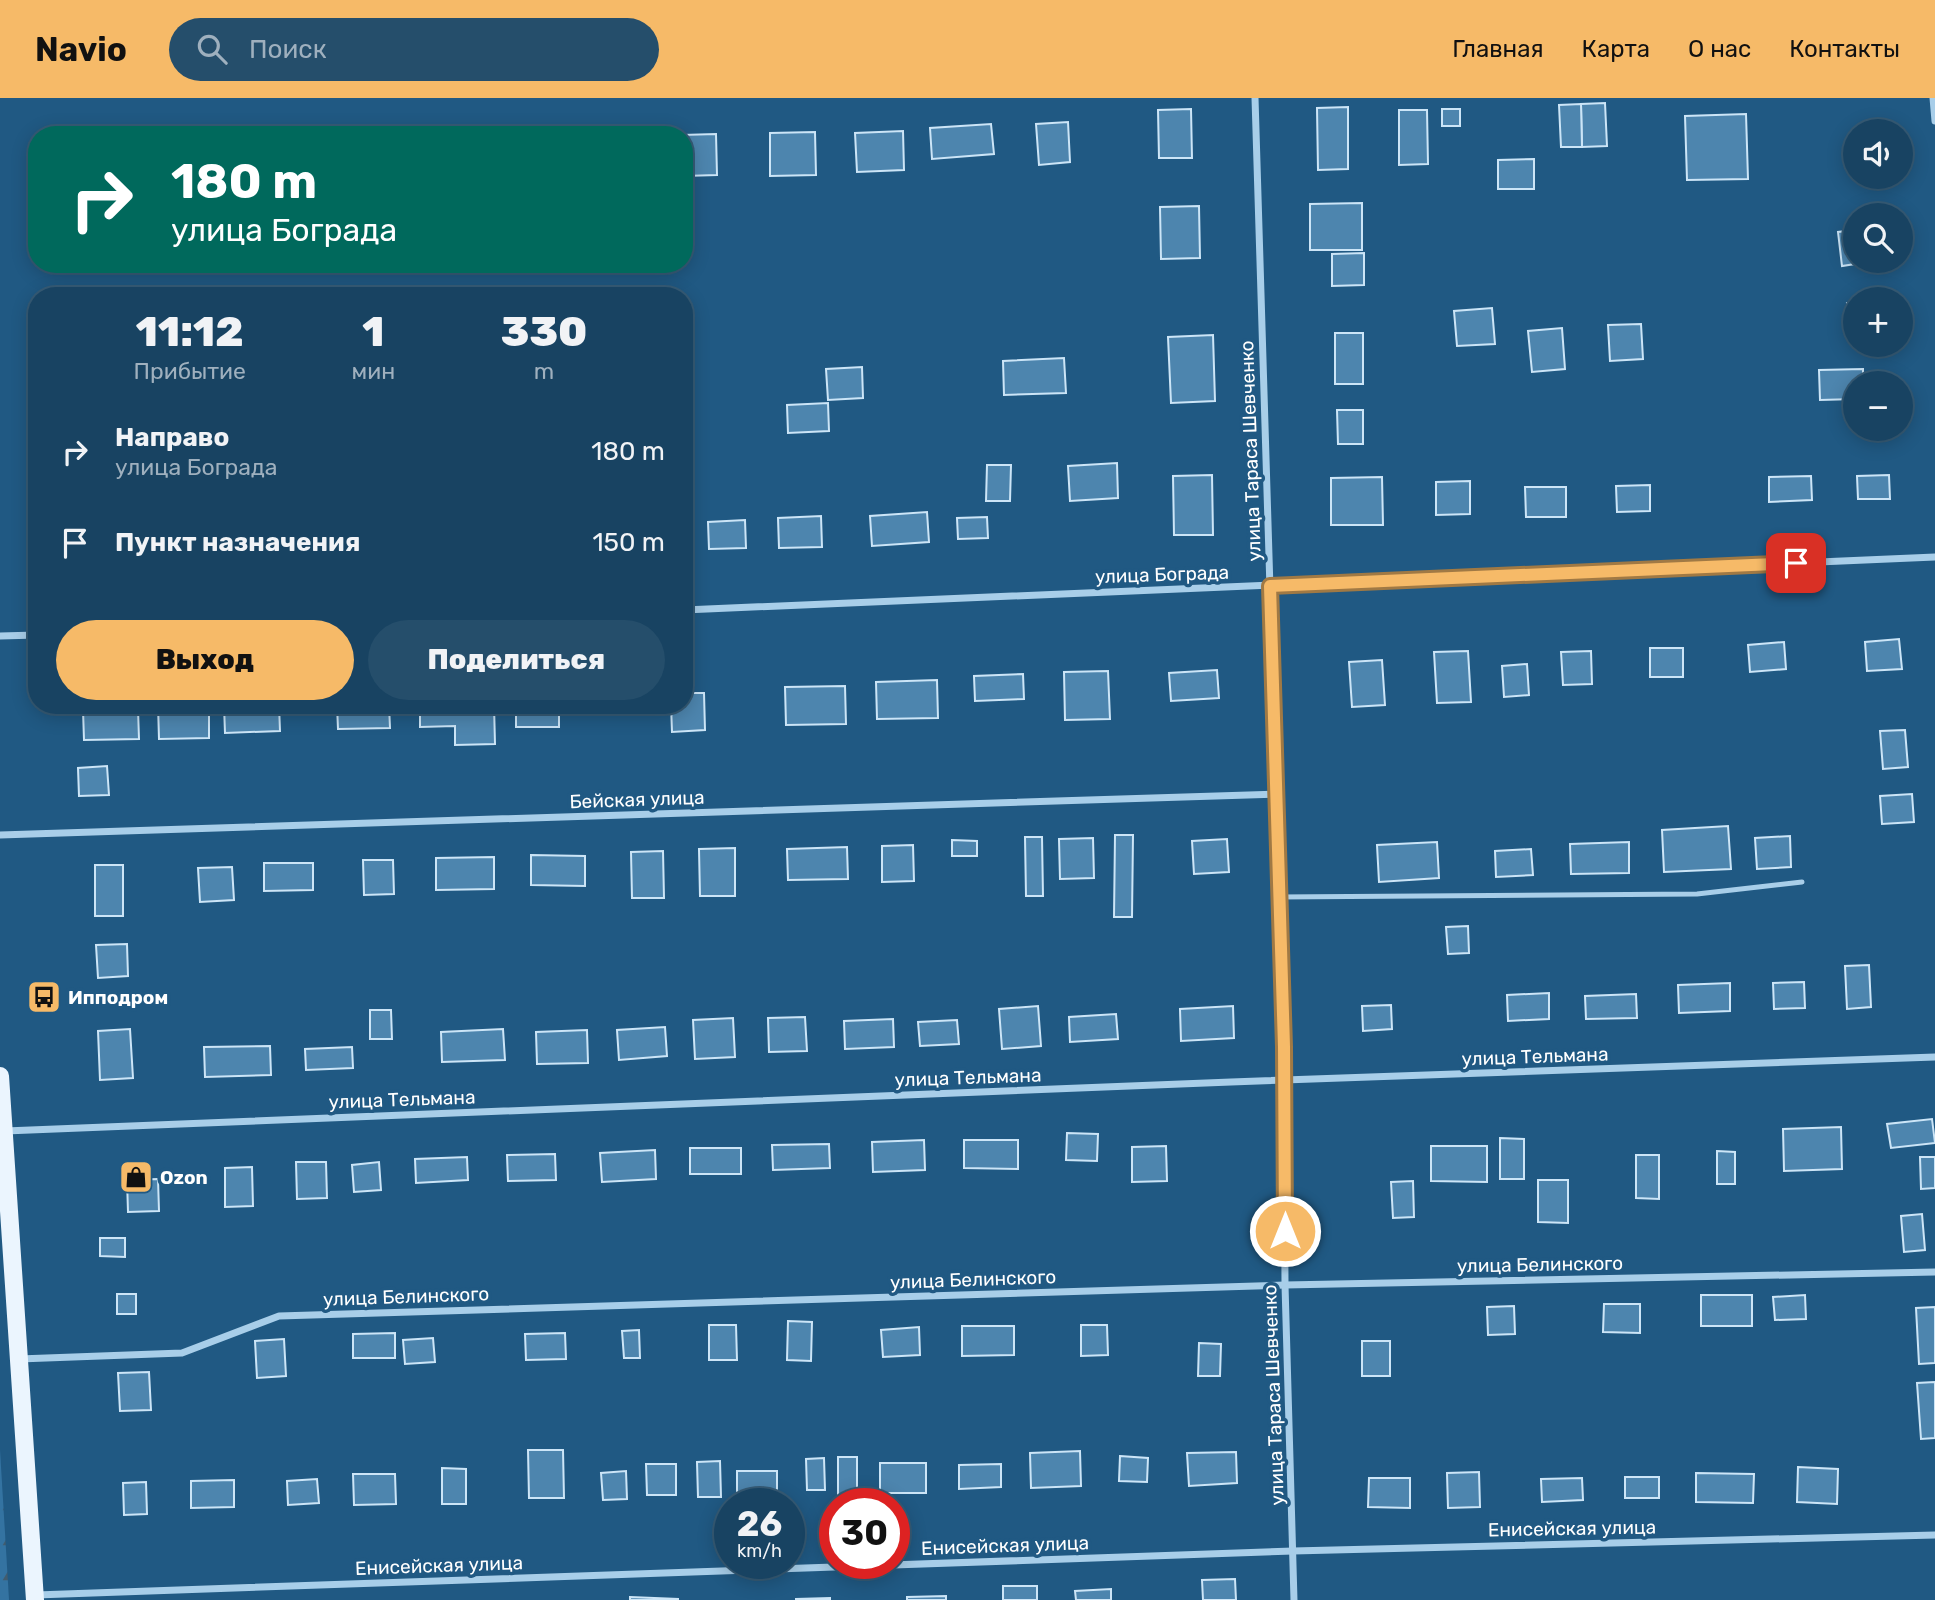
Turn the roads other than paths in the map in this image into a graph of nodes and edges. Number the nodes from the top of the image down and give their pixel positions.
1 (1255, 98) edge
2 (1933, 98) edge
3 (1935, 121) edge
4 (1935, 557) edge
5 (1270, 586) junction
6 (693, 610) edge
7 (28, 635) edge
8 (0, 636) edge
9 (1276, 794) junction
10 (0, 835) edge
11 (1801, 882) dead end
12 (1278, 898) junction
13 (1935, 1057) edge
14 (0, 1076) edge
15 (1284, 1080) junction
16 (3, 1131) junction
17 (1935, 1272) edge
18 (1285, 1284) junction
19 (19, 1359) junction
20 (1935, 1535) edge
21 (1293, 1551) junction
22 (35, 1598) edge
23 (1294, 1600) edge

1 - 5 street, улица Тараса Шевченко
2 - 3 street
4 - 5 street, улица Бограда
5 - 6 street, улица Бограда
5 - 9 street, улица Тараса Шевченко
7 - 8 street
9 - 10 street, Бейская улица
9 - 12 street, улица Тараса Шевченко
11 - 12 lane
12 - 15 street, улица Тараса Шевченко
13 - 15 street, улица Тельмана
14 - 16 main road
15 - 16 street, улица Тельмана
15 - 18 street, улица Тараса Шевченко
16 - 19 main road
17 - 18 street, улица Белинского
18 - 19 street, улица Белинского
18 - 21 street, улица Тараса Шевченко
19 - 22 main road
20 - 21 street, Енисейская улица
21 - 22 street, Енисейская улица
21 - 23 street, улица Тараса Шевченко

